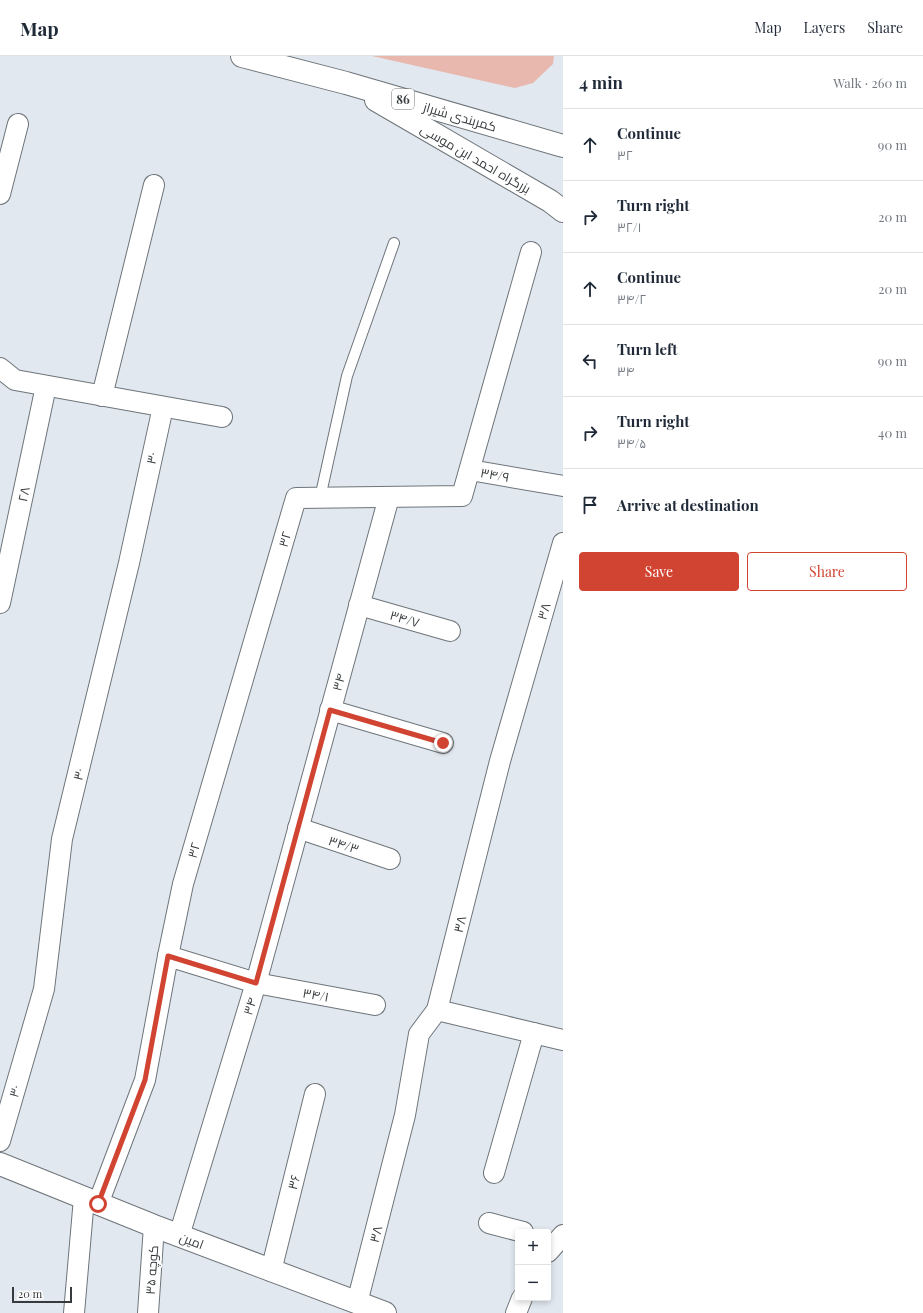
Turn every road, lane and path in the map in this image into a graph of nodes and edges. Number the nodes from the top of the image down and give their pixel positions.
1 (242, 56) edge
2 (346, 83) junction
3 (18, 124) dead end
4 (563, 146) edge
5 (154, 185) dead end
6 (0, 194) edge
7 (563, 211) edge
8 (394, 243) dead end
9 (531, 252) dead end
10 (0, 368) edge
11 (46, 386) junction
12 (102, 396) junction
13 (163, 407) junction
14 (222, 417) dead end
15 (470, 470) junction
16 (563, 486) edge
17 (389, 497) junction
18 (320, 498) junction
19 (563, 543) edge
20 (0, 603) edge
21 (359, 605) junction
22 (450, 631) dead end
23 (330, 710) junction
24 (443, 743) dead end
25 (298, 828) junction
26 (390, 859) dead end
27 (168, 956) junction
28 (256, 983) junction
29 (375, 1005) dead end
30 (437, 1010) junction
31 (534, 1033) junction
32 (563, 1040) edge
33 (315, 1094) dead end
34 (0, 1141) edge
35 (0, 1164) edge
36 (494, 1173) dead end
37 (91, 1201) junction
38 (489, 1223) dead end
39 (154, 1226) junction
40 (515, 1230) edge
41 (180, 1236) junction
42 (271, 1270) junction
43 (521, 1301) edge
44 (357, 1303) junction
45 (74, 1313) edge
46 (148, 1313) edge
47 (385, 1313) edge
48 (516, 1313) edge

1 - 2 main road, کمربندی شیراز / 86
2 - 4 main road, کمربندی شیراز / 86
2 - 7 main road, بزرگراه احمد ابن موسی
3 - 6 street
5 - 12 street
8 - 18 lane
9 - 15 street
10 - 11 street
11 - 12 street
11 - 20 street, ۲۸
12 - 13 street
13 - 14 street
13 - 34 street, ۳۰
15 - 16 street, ۳۴/۹
15 - 17 street
17 - 18 street
17 - 21 street, ۳۴
18 - 27 street, ۳۲
19 - 30 street, ۳۸
21 - 22 street, ۳۴/۷
21 - 23 street, ۳۴
23 - 24 street
23 - 25 street, ۳۴
25 - 26 street, ۳۴/۳
25 - 28 street, ۳۴
27 - 28 street, ۳۴/۱
27 - 37 street, ۳۲
28 - 29 street, ۳۴/۱
28 - 41 street, ۳۴
30 - 31 street
30 - 44 street, ۳۸
31 - 32 street
31 - 36 street
33 - 42 street, ۳۶
35 - 37 main road, امین
37 - 39 main road, امین
37 - 45 street, ۳۲
38 - 40 street
39 - 41 main road, امین
39 - 46 street, کوچه ۳۵
41 - 42 main road, امین
42 - 44 main road, امین
43 - 48 street
44 - 47 main road, امین

